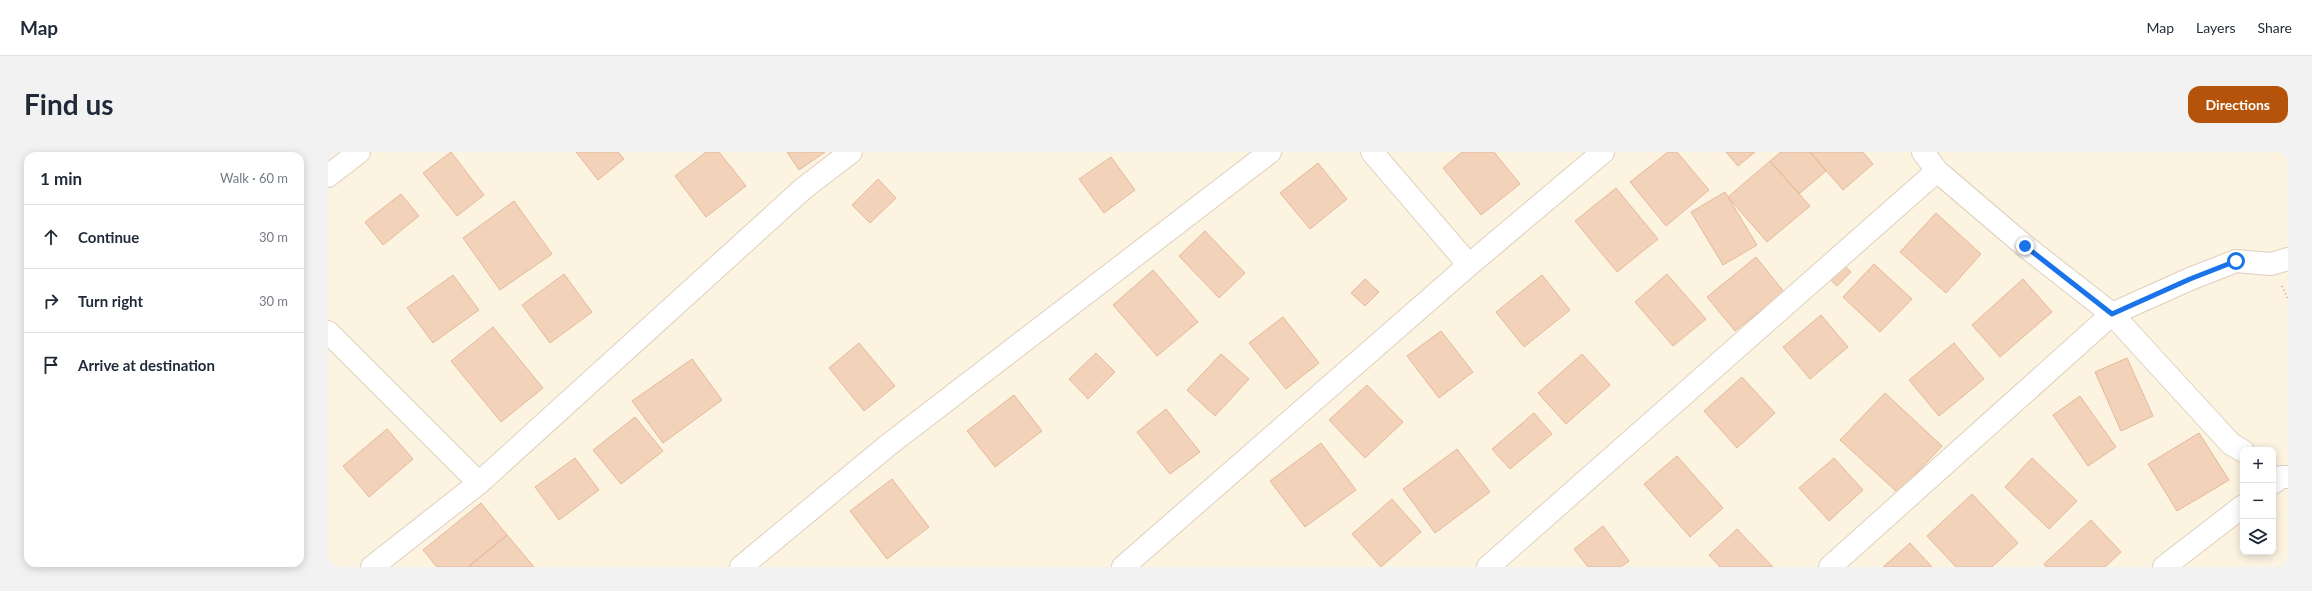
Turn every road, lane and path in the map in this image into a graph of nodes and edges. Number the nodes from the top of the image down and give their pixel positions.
1 (359, 152) edge
2 (851, 152) edge
3 (1270, 152) edge
4 (1372, 152) edge
5 (1603, 152) edge
6 (1923, 152) edge
7 (1937, 170) junction
8 (328, 176) edge
9 (2288, 259) edge
10 (1469, 265) junction
11 (2112, 314) junction
12 (328, 332) edge
13 (2240, 449) edge
14 (479, 482) junction
15 (2240, 508) edge
16 (372, 567) edge
17 (741, 567) edge
18 (1123, 567) edge
19 (1488, 567) edge
20 (1830, 567) edge
21 (2164, 567) edge

1 - 8 street
2 - 14 street
3 - 17 street
4 - 10 street
5 - 10 street
6 - 7 street
7 - 11 street
7 - 19 street
9 - 11 street
10 - 18 street
11 - 13 street
11 - 20 street
12 - 14 street
14 - 16 street
15 - 21 street

